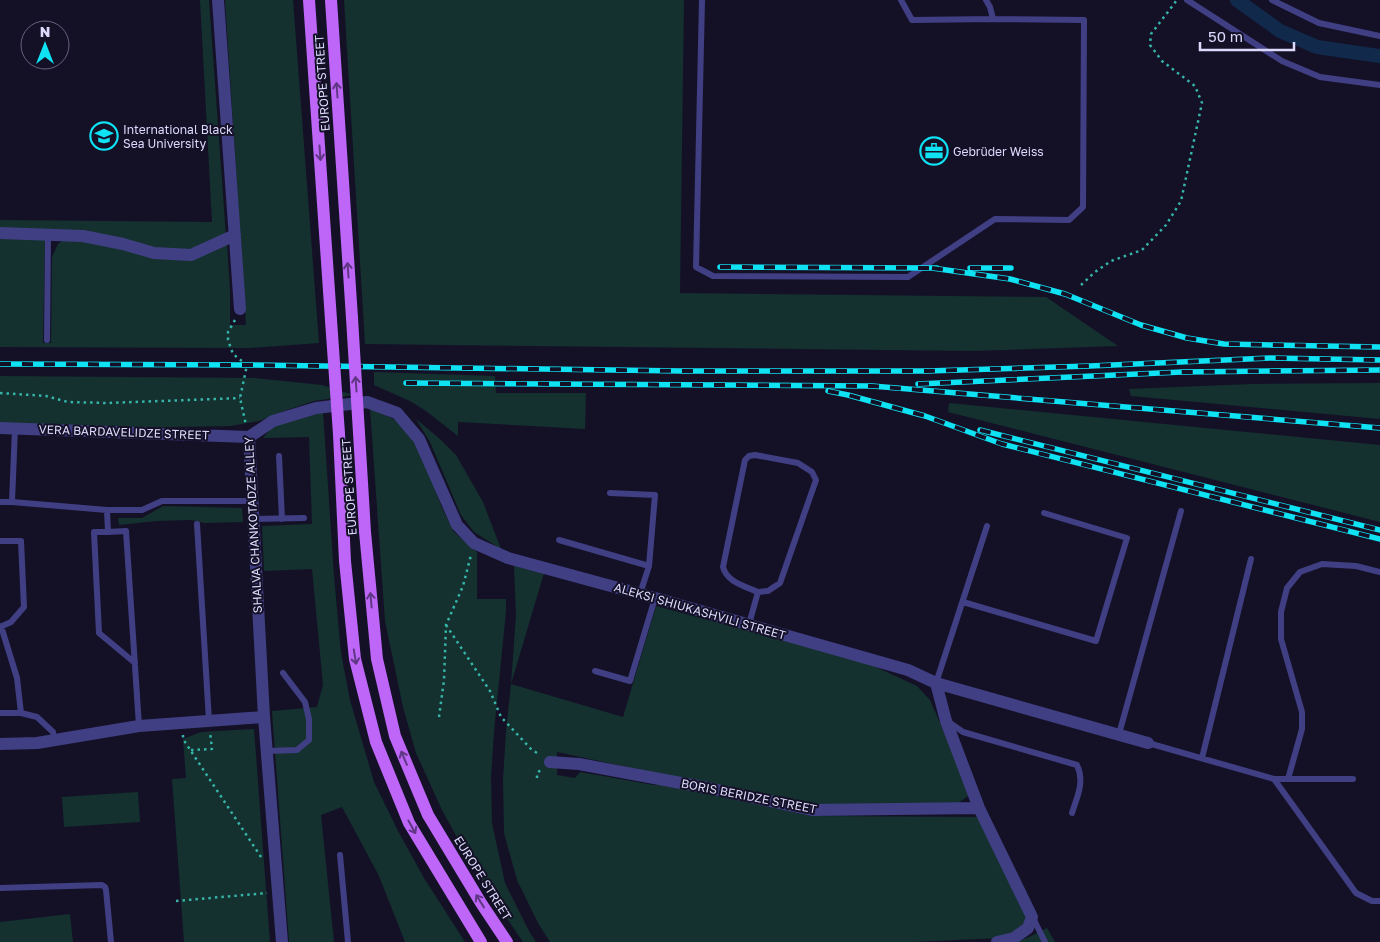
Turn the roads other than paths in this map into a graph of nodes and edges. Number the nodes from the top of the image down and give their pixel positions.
1 (218, 0) edge
2 (310, 0) edge
3 (331, 0) edge
4 (702, 0) edge
5 (901, 0) edge
6 (986, 0) edge
7 (1187, 0) edge
8 (1272, 0) edge
9 (994, 19) junction
10 (1380, 36) edge
11 (1380, 85) edge
12 (0, 233) edge
13 (48, 235) junction
14 (235, 235) junction
15 (240, 309) road end
16 (47, 340) dead end
17 (0, 428) edge
18 (15, 428) junction
19 (249, 437) junction
20 (279, 456) dead end
21 (610, 493) dead end
22 (251, 501) junction
23 (0, 502) edge
24 (12, 502) junction
25 (107, 510) junction
26 (1181, 511) dead end
27 (1044, 513) dead end
28 (304, 518) dead end
29 (252, 519) junction
30 (282, 519) junction
31 (198, 524) dead end
32 (987, 526) dead end
33 (108, 532) junction
34 (559, 540) dead end
35 (0, 541) edge
36 (1251, 559) dead end
37 (649, 566) junction
38 (1380, 572) edge
39 (758, 592) junction
40 (640, 594) junction
41 (655, 598) junction
42 (963, 602) junction
43 (749, 624) junction
44 (1, 626) edge
45 (135, 664) junction
46 (595, 671) dead end
47 (283, 673) dead end
48 (936, 683) junction
49 (20, 713) junction
50 (0, 714) edge
51 (264, 717) junction
52 (209, 722) junction
53 (946, 722) junction
54 (138, 726) junction
55 (1119, 734) junction
56 (54, 740) junction
57 (1148, 743) joint
58 (0, 744) edge
59 (267, 751) junction
60 (1202, 758) junction
61 (550, 762) road end
62 (1274, 779) junction
63 (1288, 779) junction
64 (1353, 779) dead end
65 (979, 808) junction
66 (1072, 813) dead end
67 (340, 855) dead end
68 (0, 888) edge
69 (1380, 901) edge
70 (1032, 917) junction
71 (111, 942) edge
72 (282, 942) edge
73 (348, 942) edge
74 (481, 942) edge
75 (507, 942) edge
76 (998, 942) edge
77 (1045, 942) edge

1 - 14 street
2 -> 74 main road, EUROPE STREET, bridge
75 -> 3 main road, EUROPE STREET, bridge
4 - 9 lane
5 - 9 lane
6 - 9 lane
7 - 11 lane
8 - 10 lane
12 - 13 street
13 - 14 street
13 - 16 lane
14 - 15 street
17 - 18 street, VERA BARDAVELIDZE STREET
18 - 19 street, VERA BARDAVELIDZE STREET
18 - 24 lane
19 - 22 street, SHALVA CHANKOTADZE ALLEY
19 - 40 street, ALEKSI SHIUKASHVILI STREET
20 - 30 lane
21 - 37 lane
22 - 25 lane
22 - 29 street, SHALVA CHANKOTADZE ALLEY
23 - 24 lane
24 - 25 lane
25 - 33 lane
26 - 55 lane
27 - 42 lane
28 - 30 lane
29 - 30 lane
29 - 51 street, SHALVA CHANKOTADZE ALLEY
31 - 52 lane
32 - 42 lane
33 - 45 lane
33 - 45 lane
34 - 37 lane
35 - 44 lane
36 - 60 lane
37 - 40 lane
38 - 63 lane
39 - 39 lane
39 - 43 lane
40 - 41 street, ALEKSI SHIUKASHVILI STREET
41 - 43 street, ALEKSI SHIUKASHVILI STREET
41 - 46 lane
42 - 48 lane
43 - 48 street, ALEKSI SHIUKASHVILI STREET
44 - 49 lane
45 - 54 lane
47 - 59 lane
48 - 53 street
48 - 55 street, ALEKSI SHIUKASHVILI STREET
49 - 50 lane
49 - 56 lane
51 - 52 street
51 - 59 street, SHALVA CHANKOTADZE ALLEY
52 - 54 street
53 - 65 street
53 - 66 lane
54 - 56 street
55 - 57 street, ALEKSI SHIUKASHVILI STREET
56 - 58 street
57 - 60 lane
59 - 72 street, SHALVA CHANKOTADZE ALLEY
60 - 62 lane
61 - 65 street, BORIS BERIDZE STREET
62 - 63 lane
62 - 69 lane
63 - 64 lane
65 - 70 street
67 - 73 lane
68 - 71 lane
70 - 76 street
70 - 77 lane

